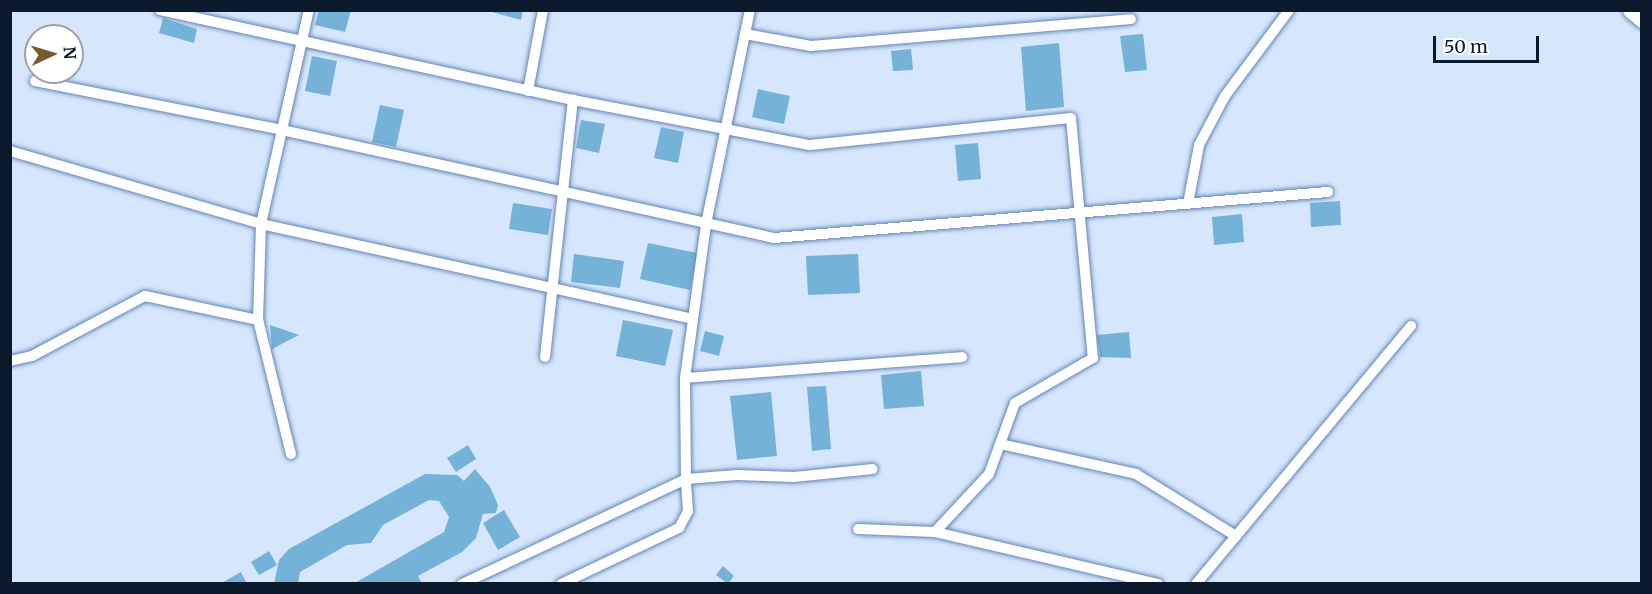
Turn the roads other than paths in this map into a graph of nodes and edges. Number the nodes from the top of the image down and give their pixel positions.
1 (160, 10) edge
2 (309, 10) edge
3 (543, 10) edge
4 (750, 10) edge
5 (1289, 10) edge
6 (1630, 10) edge
7 (1131, 20) dead end
8 (1641, 20) edge
9 (745, 34) junction
10 (302, 40) junction
11 (50, 84) edge
12 (528, 90) junction
13 (573, 100) junction
14 (726, 127) junction
15 (282, 130) junction
16 (10, 151) edge
17 (563, 192) junction
18 (1328, 192) dead end
19 (1188, 204) junction
20 (1077, 215) junction
21 (261, 224) junction
22 (706, 224) junction
23 (553, 286) junction
24 (693, 319) junction
25 (258, 320) junction
26 (1411, 326) dead end
27 (545, 357) dead end
28 (962, 357) dead end
29 (10, 361) edge
30 (685, 378) junction
31 (1000, 444) junction
32 (291, 454) dead end
33 (873, 469) dead end
34 (686, 480) junction
35 (858, 529) dead end
36 (935, 532) junction
37 (1236, 536) junction
38 (462, 584) edge
39 (561, 584) edge
40 (1158, 584) edge
41 (1196, 584) edge

1 - 10 street
2 - 10 street
3 - 12 street
4 - 9 street
5 - 19 street
6 - 8 main road
7 - 9 street
9 - 14 street
10 - 12 street
10 - 15 street
11 - 15 street
12 - 13 street
13 - 14 street
13 - 17 street
14 - 20 street
14 - 22 street
15 - 17 street
15 - 21 street
16 - 21 street
17 - 22 street
17 - 23 street
18 - 19 street
19 - 20 street
20 - 22 street
20 - 31 street
21 - 23 street
21 - 25 street
22 - 24 street
23 - 24 street
23 - 27 street
24 - 30 street
25 - 29 street
25 - 32 street
26 - 37 street
28 - 30 street
30 - 34 street
31 - 36 street
31 - 37 street
33 - 34 street
34 - 38 street
34 - 39 street
35 - 36 street
36 - 40 street
37 - 41 street

